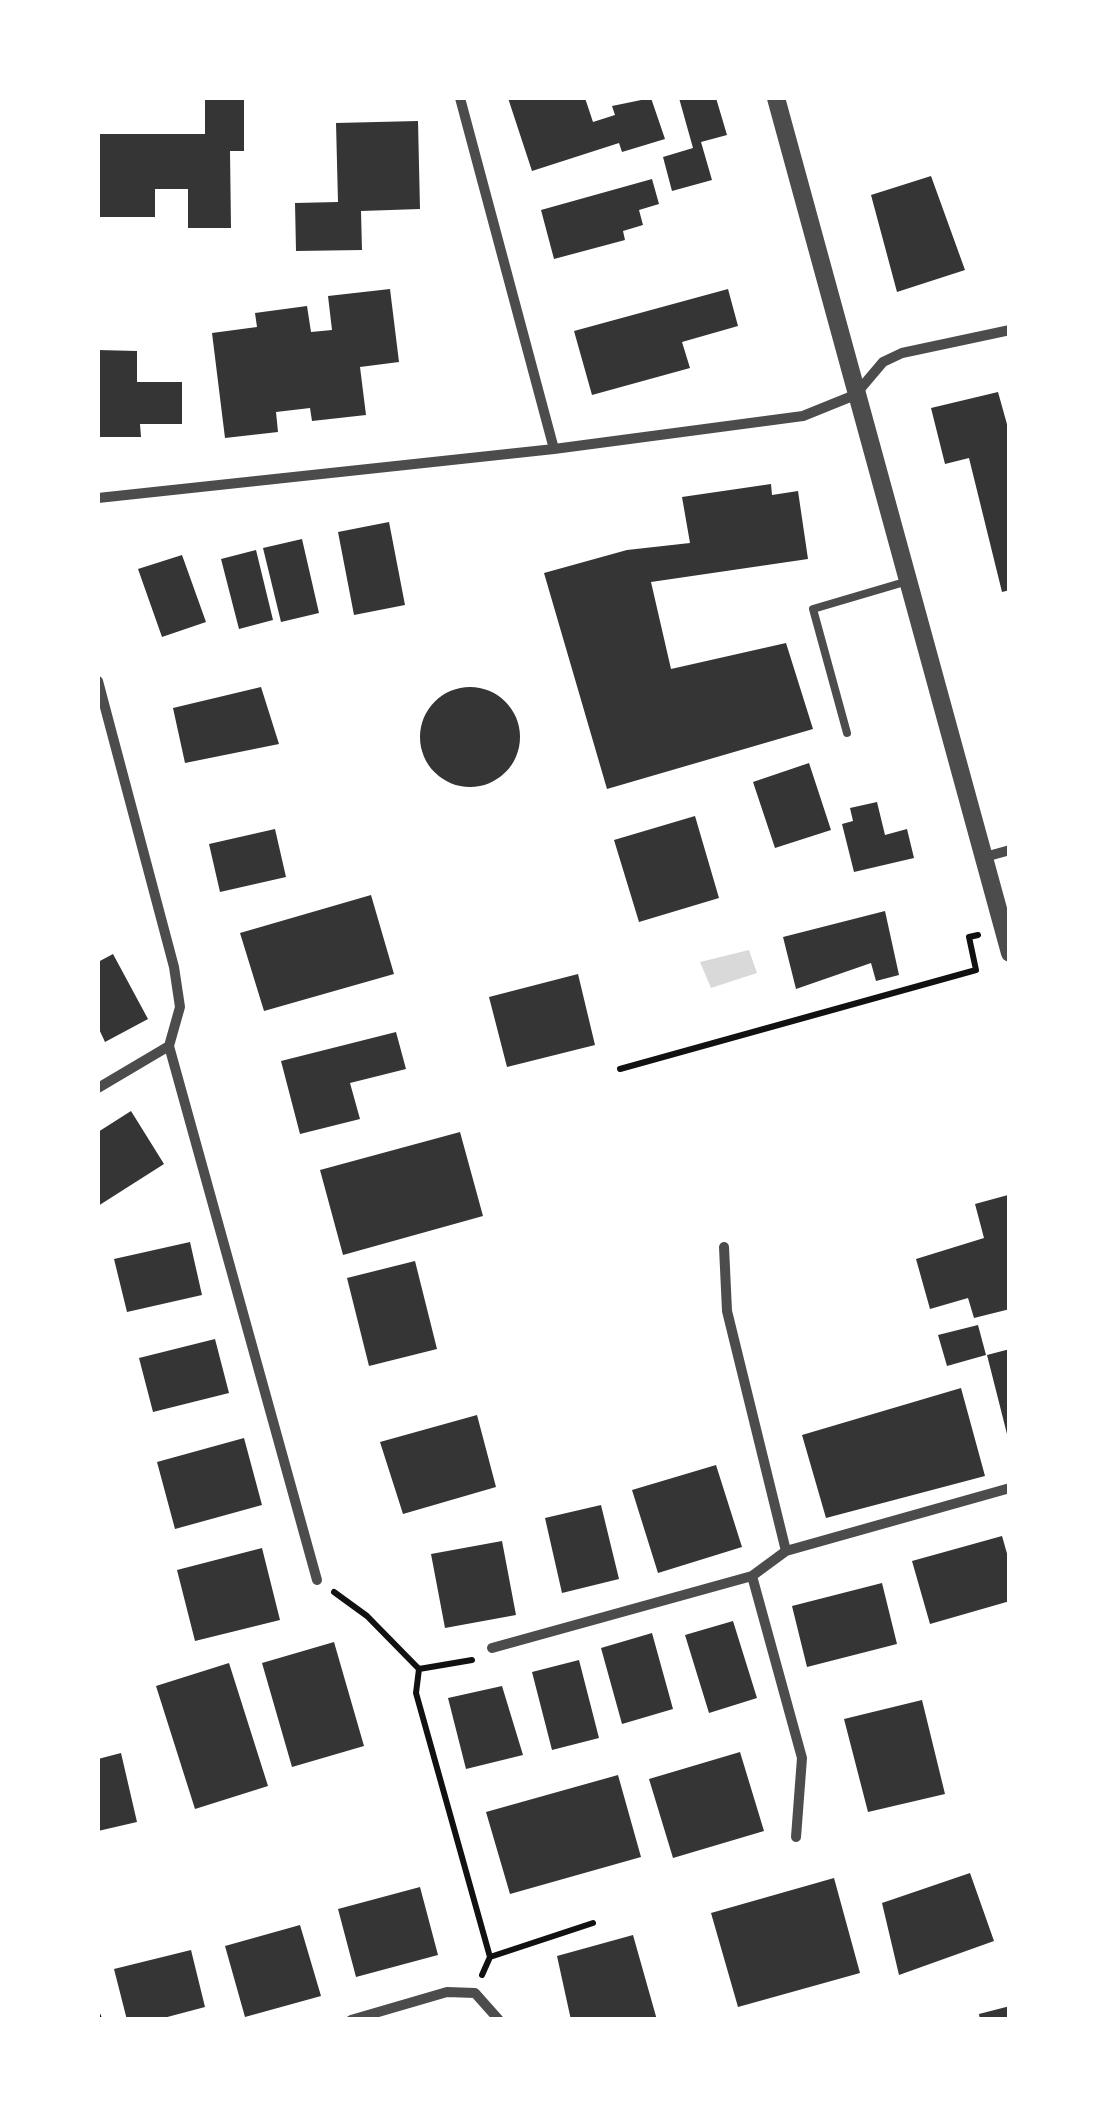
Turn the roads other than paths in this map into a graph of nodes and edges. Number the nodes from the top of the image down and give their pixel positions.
1 (460, 98) edge
2 (776, 98) edge
3 (1010, 330) edge
4 (855, 395) junction
5 (554, 449) junction
6 (98, 498) edge
7 (908, 582) junction
8 (98, 681) edge
9 (847, 734) dead end
10 (1010, 850) edge
11 (985, 856) junction
12 (1010, 953) edge
13 (170, 1046) junction
14 (98, 1088) edge
15 (724, 1246) dead end
16 (1010, 1488) edge
17 (786, 1550) junction
18 (752, 1576) junction
19 (317, 1580) road end
20 (492, 1648) road end
21 (796, 1837) dead end
22 (351, 2020) edge
23 (499, 2020) edge

1 - 5 street
2 - 4 street
3 - 4 street
4 - 5 street
4 - 7 street
5 - 6 street
7 - 9 lane
7 - 11 street
8 - 13 street
10 - 11 street
11 - 12 street
13 - 14 street
13 - 19 street
15 - 17 street
16 - 17 street
17 - 18 street
18 - 20 street
18 - 21 street
22 - 23 street

